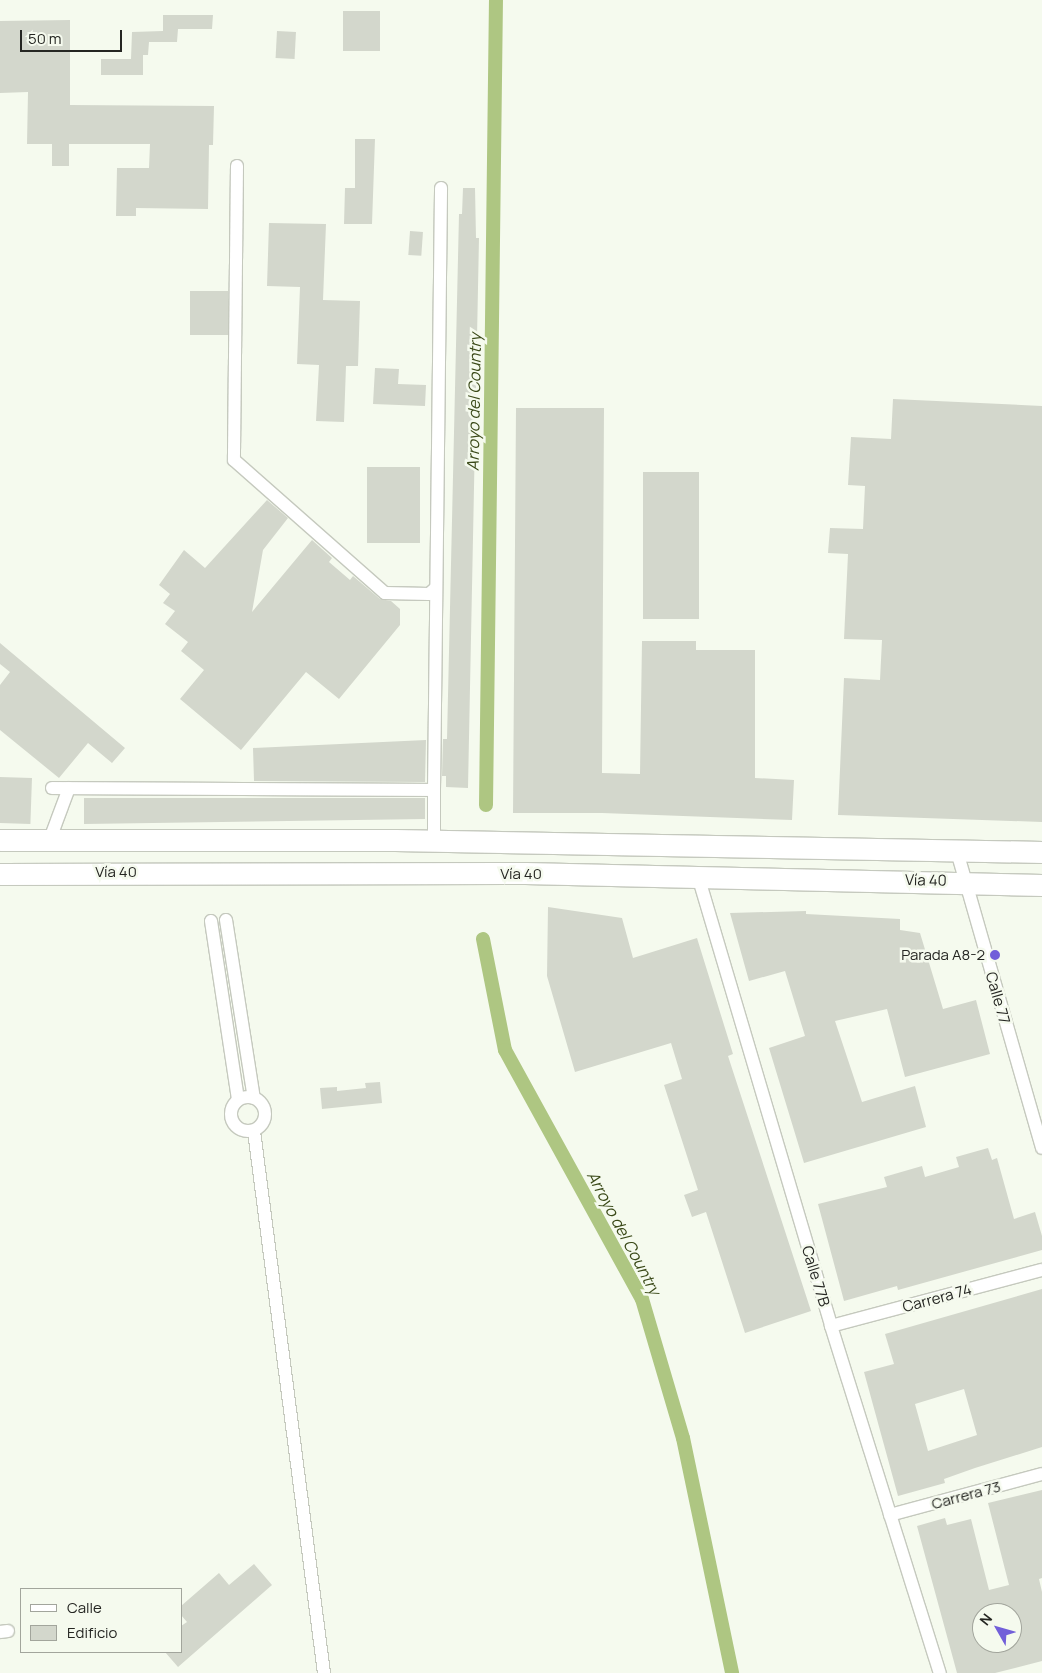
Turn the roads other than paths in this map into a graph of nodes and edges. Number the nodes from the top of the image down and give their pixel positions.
1 (237, 166) dead end
2 (441, 188) dead end
3 (436, 588) junction
4 (52, 788) dead end
5 (69, 788) junction
6 (434, 790) junction
7 (52, 832) junction
8 (434, 834) junction
9 (0, 840) edge
10 (395, 840) junction
11 (810, 846) junction
12 (956, 848) junction
13 (1042, 852) edge
14 (49, 872) junction
15 (394, 873) junction
16 (0, 874) edge
17 (698, 876) junction
18 (810, 877) junction
19 (964, 881) junction
20 (1042, 885) edge
21 (226, 920) dead end
22 (211, 921) dead end
23 (254, 1098) junction
24 (238, 1100) junction
25 (254, 1131) junction
26 (1042, 1148) edge
27 (1042, 1270) edge
28 (831, 1326) junction
29 (1042, 1474) edge
30 (890, 1515) junction
31 (324, 1673) edge
32 (940, 1673) edge

1 - 3 street
2 - 3 street
3 - 6 street
4 - 5 street
5 - 6 street
5 - 7 street
6 - 8 street
7 - 9 highway
7 - 10 highway
7 - 14 highway
8 - 10 highway
8 - 11 highway
10 - 15 highway
11 - 12 highway
11 - 18 highway
12 - 13 highway
12 - 19 street, Calle 77
14 - 15 highway, Vía 40
14 - 16 highway, Vía 40
15 - 17 highway, Vía 40
17 - 18 highway, Vía 40
17 - 28 street, Calle 77B
18 - 19 highway, Vía 40
19 - 20 highway, Vía 40
19 - 26 street, Calle 77
21 - 23 street
22 - 24 street
23 - 24 street
23 - 25 street
24 - 25 street
25 - 31 street
27 - 28 street, Carrera 74
28 - 30 street, Calle 77B
29 - 30 street, Carrera 73
30 - 32 street, Calle 77B

